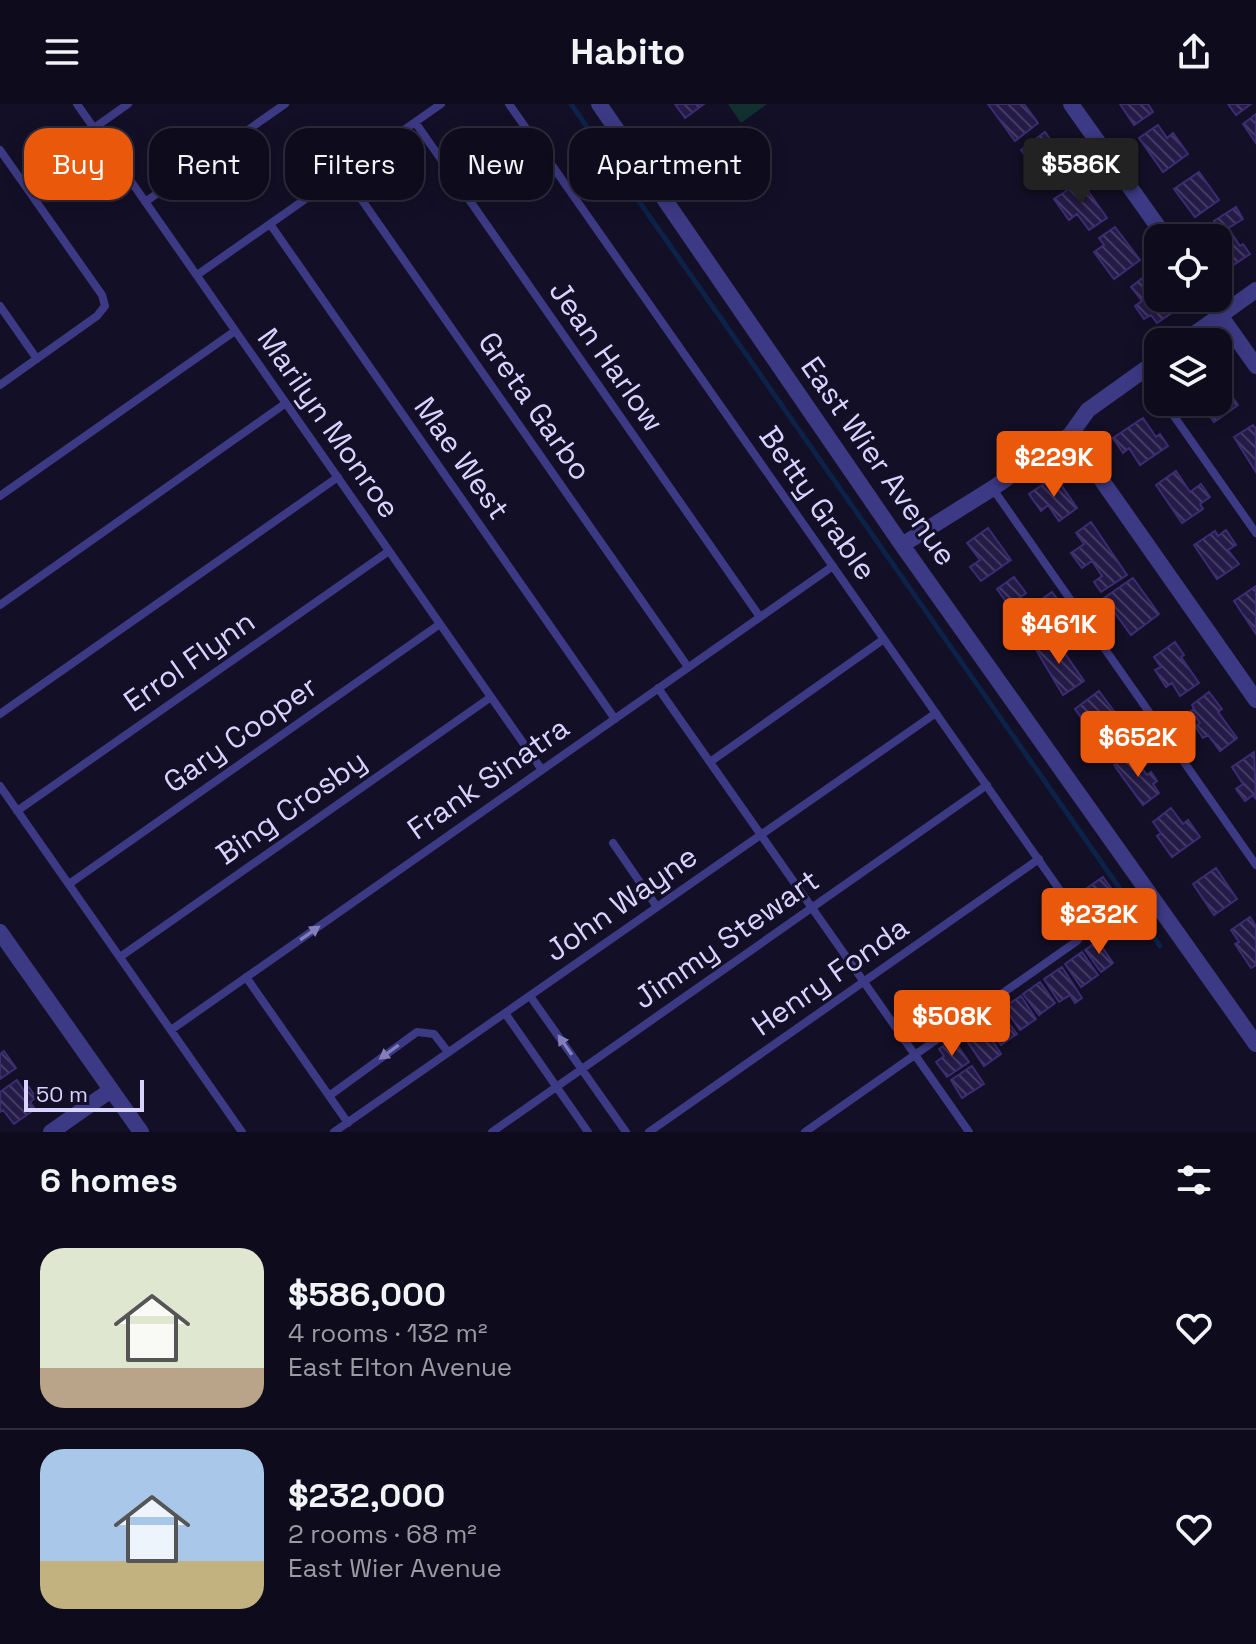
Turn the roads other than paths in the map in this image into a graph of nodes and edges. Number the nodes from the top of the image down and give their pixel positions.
1 (77, 104) edge
2 (128, 104) edge
3 (285, 104) edge
4 (441, 104) edge
5 (509, 104) edge
6 (599, 104) edge
7 (1071, 104) edge
8 (415, 122) junction
9 (94, 128) joint
10 (407, 128) edge
11 (0, 150) edge
12 (133, 185) edge
13 (304, 200) edge
14 (362, 200) edge
15 (145, 202) junction
16 (270, 224) junction
17 (1156, 224) edge
18 (197, 275) junction
19 (1256, 290) edge
20 (0, 306) edge
21 (1218, 312) edge
22 (1220, 315) junction
23 (1202, 328) edge
24 (235, 331) junction
25 (37, 359) junction
26 (1256, 366) edge
27 (1143, 371) edge
28 (0, 385) edge
29 (286, 403) junction
30 (1174, 416) edge
31 (1070, 435) junction
32 (338, 477) junction
33 (993, 488) junction
34 (0, 496) edge
35 (1256, 533) edge
36 (902, 545) junction
37 (389, 551) junction
38 (833, 566) junction
39 (0, 605) edge
40 (760, 617) junction
41 (440, 624) junction
42 (884, 639) junction
43 (688, 667) junction
44 (658, 688) junction
45 (491, 697) junction
46 (1256, 700) edge
47 (936, 713) junction
48 (0, 714) edge
49 (615, 719) junction
50 (710, 762) junction
51 (542, 770) junction
52 (987, 785) junction
53 (0, 786) edge
54 (17, 811) junction
55 (761, 835) junction
56 (613, 843) dead end
57 (1039, 859) junction
58 (1256, 865) edge
59 (69, 884) junction
60 (657, 907) junction
61 (812, 908) junction
62 (0, 932) edge
63 (120, 957) junction
64 (246, 977) junction
65 (864, 982) junction
66 (530, 996) junction
67 (505, 1013) junction
68 (171, 1030) junction
69 (1256, 1044) edge
70 (448, 1052) junction
71 (915, 1055) junction
72 (582, 1069) junction
73 (556, 1087) junction
74 (111, 1090) junction
75 (329, 1096) junction
76 (348, 1123) junction
77 (966, 1131) edge
78 (51, 1132) edge
79 (141, 1132) edge
80 (242, 1132) edge
81 (334, 1132) edge
82 (492, 1132) edge
83 (588, 1132) edge
84 (626, 1132) edge
85 (649, 1132) edge
86 (805, 1132) edge

1 - 9 lane, Marilyn Monroe
2 - 9 lane
3 - 15 lane
4 - 8 lane
5 - 38 lane, Betty Grable
6 - 36 street, East Wier Avenue
7 - 17 street
8 - 10 lane
8 - 40 lane, Jean Harlow
11 - 25 lane
12 - 15 lane, Marilyn Monroe
13 - 16 lane
14 - 43 lane, Greta Garbo
15 - 18 lane, Marilyn Monroe
16 - 18 lane
16 - 49 lane, Mae West
18 - 24 lane, Marilyn Monroe
19 - 22 street
20 - 25 lane
21 - 22 street
22 - 23 street
22 - 26 street
24 - 29 lane, Marilyn Monroe
24 - 34 lane
25 - 28 lane
27 - 31 street
29 - 32 lane, Marilyn Monroe
29 - 39 lane
30 - 35 lane
31 - 33 street
31 - 46 street
32 - 37 lane, Marilyn Monroe
32 - 48 lane
33 - 36 street
33 - 58 lane
36 - 69 street, East Wier Avenue
37 - 41 lane, Marilyn Monroe
37 - 54 lane, Errol Flynn
38 - 40 lane, Frank Sinatra
38 - 42 lane, Betty Grable
40 - 43 lane, Frank Sinatra
41 - 45 lane, Marilyn Monroe
41 - 59 lane, Gary Cooper
42 - 47 lane, Betty Grable
42 - 50 lane
43 - 44 lane, Frank Sinatra
44 - 49 lane, Frank Sinatra
44 - 50 lane
45 - 51 lane, Marilyn Monroe
45 - 63 lane, Bing Crosby
47 - 52 lane, Betty Grable
47 - 55 lane, John Wayne
49 - 51 lane, Frank Sinatra
50 - 55 lane
64 -> 51 lane, Frank Sinatra
52 - 57 lane, Betty Grable
52 - 61 lane, Jimmy Stewart
53 - 54 lane
54 - 59 lane
55 - 60 lane, John Wayne
55 - 61 lane
56 - 60 lane
57 - 65 lane, Henry Fonda
57 - 71 lane, Betty Grable
59 - 63 lane
60 - 66 lane, John Wayne
61 - 65 lane
61 - 72 lane, Jimmy Stewart
62 - 74 street
63 - 68 lane
64 - 68 lane, Frank Sinatra
64 - 75 lane
65 - 71 lane
65 - 85 lane, Henry Fonda
66 - 67 lane, John Wayne
72 -> 66 lane
67 - 70 lane, John Wayne
67 - 73 lane
68 - 80 lane
70 -> 75 lane
70 - 76 lane, John Wayne
71 - 77 lane
71 - 86 lane
72 - 73 lane, Jimmy Stewart
72 - 84 lane
73 - 82 lane, Jimmy Stewart
73 - 83 lane
74 - 78 street
74 - 79 street
75 - 76 lane
76 - 81 lane, John Wayne

